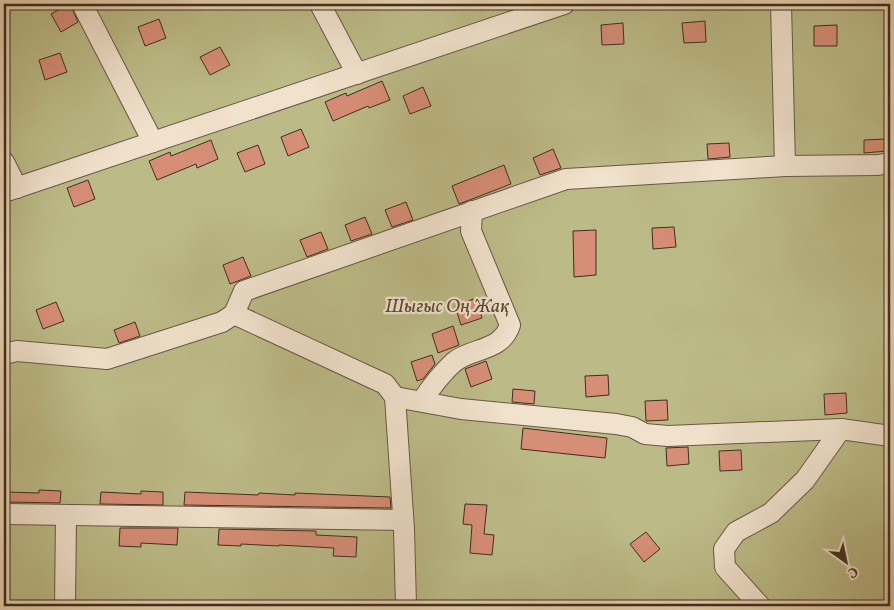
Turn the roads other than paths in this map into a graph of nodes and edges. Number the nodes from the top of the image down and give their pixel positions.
1 (82, 4) edge
2 (320, 4) edge
3 (564, 4) edge
4 (782, 4) edge
5 (357, 74) junction
6 (153, 142) junction
7 (4, 162) edge
8 (785, 166) junction
9 (886, 169) edge
10 (10, 190) edge
11 (472, 210) junction
12 (234, 314) junction
13 (4, 354) edge
14 (395, 397) junction
15 (422, 401) junction
16 (841, 429) junction
17 (890, 436) edge
18 (4, 514) edge
19 (66, 515) junction
20 (403, 520) junction
21 (65, 606) edge
22 (406, 606) edge
23 (760, 606) edge

1 - 6 street
2 - 5 street
3 - 5 street
4 - 8 street
5 - 6 street
6 - 10 street
7 - 10 street
8 - 9 street
8 - 11 street
11 - 12 street
11 - 15 street
12 - 13 street
12 - 14 street
14 - 15 street
14 - 20 street
15 - 16 street
16 - 17 street
16 - 23 street
18 - 19 street
19 - 20 street
19 - 21 street
20 - 22 street

